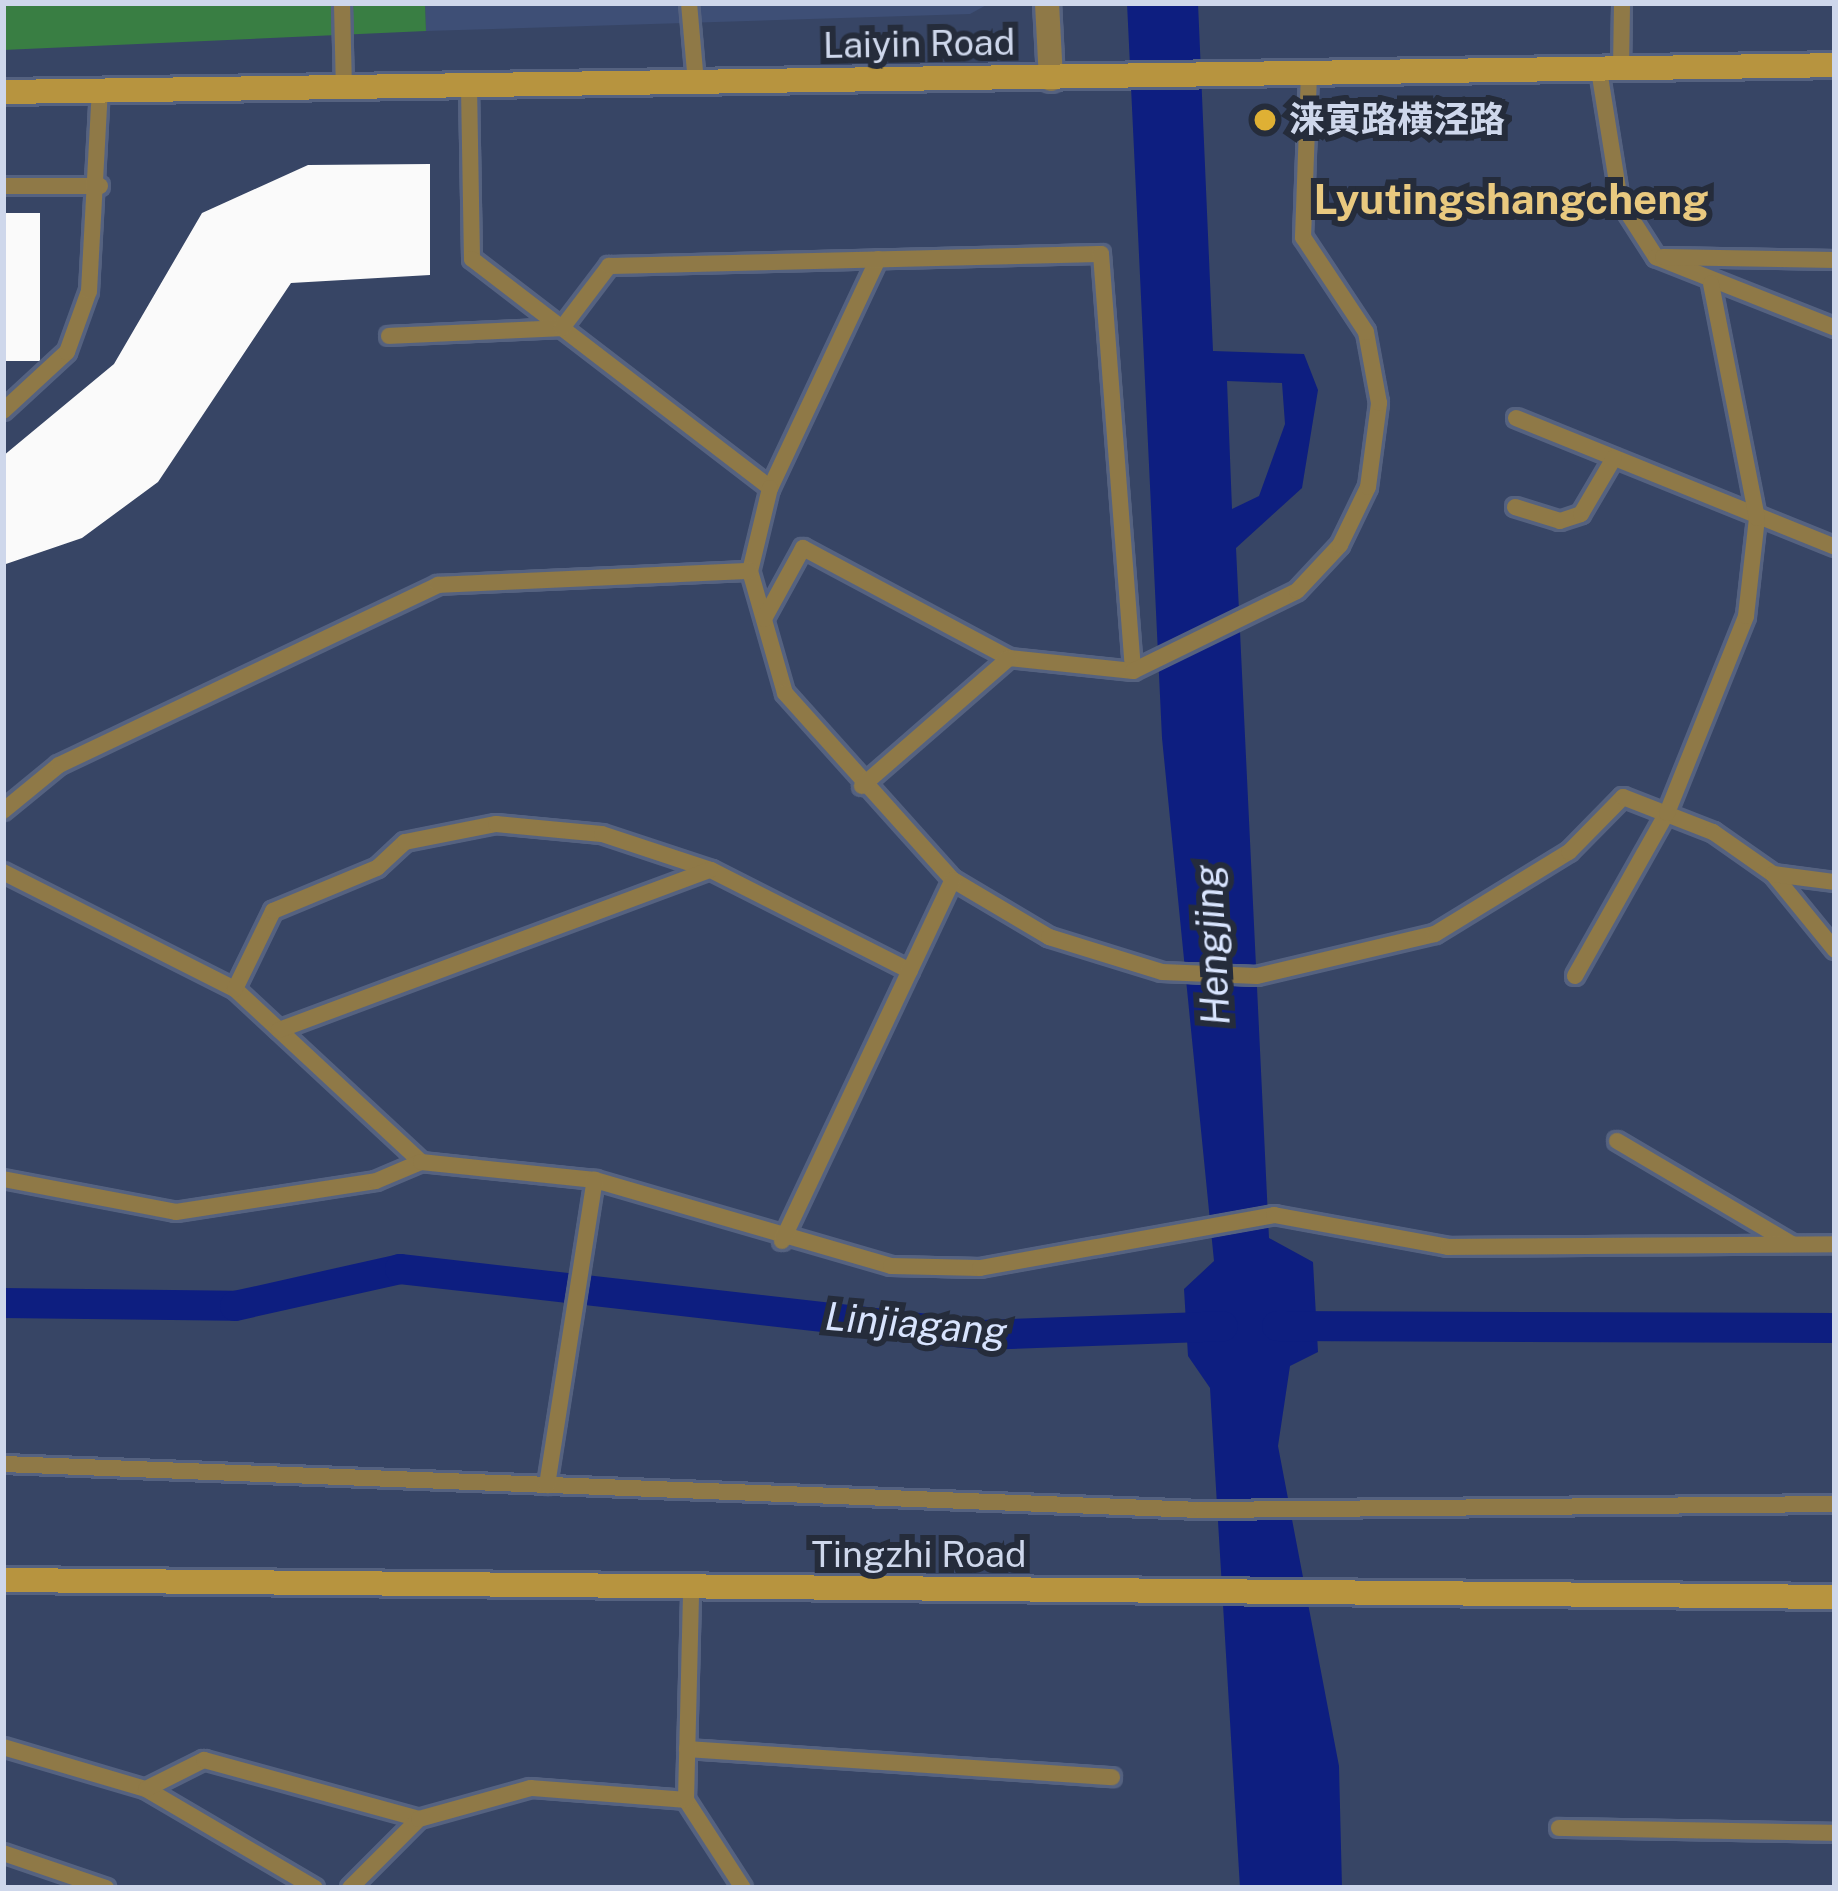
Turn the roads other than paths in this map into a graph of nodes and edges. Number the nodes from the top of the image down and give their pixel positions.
1 (342, 3) edge
2 (689, 3) edge
3 (1047, 3) edge
4 (1622, 3) edge
5 (1835, 65) edge
6 (1610, 69) junction
7 (1309, 76) junction
8 (1051, 79) junction
9 (696, 83) junction
10 (470, 87) junction
11 (344, 88) junction
12 (3, 92) edge
13 (100, 92) junction
14 (3, 186) edge
15 (100, 186) junction
16 (1657, 257) junction
17 (878, 259) junction
18 (1835, 260) edge
19 (1711, 283) junction
20 (562, 328) junction
21 (1835, 328) edge
22 (389, 336) dead end
23 (3, 411) edge
24 (1516, 418) dead end
25 (1614, 458) junction
26 (770, 488) junction
27 (1515, 508) dead end
28 (1757, 518) junction
29 (1835, 547) edge
30 (750, 571) junction
31 (764, 619) junction
32 (1010, 658) junction
33 (1133, 671) junction
34 (862, 786) junction
35 (3, 811) edge
36 (1667, 813) junction
37 (711, 870) junction
38 (3, 872) edge
39 (1773, 874) junction
40 (953, 880) junction
41 (1835, 882) edge
42 (1835, 950) edge
43 (910, 971) junction
44 (1575, 976) dead end
45 (235, 989) junction
46 (279, 1030) junction
47 (1617, 1141) dead end
48 (422, 1162) junction
49 (3, 1179) edge
50 (596, 1180) junction
51 (782, 1240) junction
52 (1835, 1244) edge
53 (1792, 1245) junction
54 (3, 1464) edge
55 (547, 1485) junction
56 (1835, 1504) edge
57 (3, 1580) edge
58 (691, 1592) junction
59 (1835, 1597) edge
60 (3, 1747) edge
61 (687, 1749) junction
62 (1112, 1778) dead end
63 (146, 1789) junction
64 (686, 1800) junction
65 (419, 1820) junction
66 (1558, 1828) dead end
67 (1835, 1833) edge
68 (3, 1853) edge
69 (106, 1888) edge
70 (316, 1888) edge
71 (350, 1888) edge
72 (742, 1888) edge

1 - 11 lane
2 - 9 lane
3 - 8 street
4 - 6 lane
5 - 6 street, Laiyin Road
6 - 7 street, Laiyin Road
6 - 16 lane
7 - 8 street, Laiyin Road
7 - 33 lane
8 - 9 street, Laiyin Road
9 - 10 street, Laiyin Road
10 - 11 street, Laiyin Road
10 - 20 lane
11 - 13 street, Laiyin Road
12 - 13 street, Laiyin Road
13 - 15 lane
14 - 15 lane
15 - 23 lane
16 - 18 lane
16 - 19 lane
17 - 20 lane
17 - 26 lane
17 - 33 lane
19 - 21 lane
19 - 28 lane
20 - 22 lane
20 - 26 lane
24 - 25 lane
25 - 27 lane
25 - 28 lane
26 - 30 lane
28 - 29 lane
28 - 36 lane
30 - 31 lane
30 - 35 lane
31 - 32 lane
31 - 34 lane
32 - 33 lane
32 - 34 lane
34 - 40 lane
36 - 39 lane
36 - 40 lane
36 - 44 lane
37 - 43 lane
37 - 45 lane
37 - 46 lane
38 - 45 lane
39 - 41 lane
39 - 42 lane
40 - 43 lane
43 - 51 lane
45 - 46 lane
46 - 48 lane
47 - 53 lane
48 - 49 lane
48 - 50 lane
50 - 51 lane
50 - 55 lane
51 - 53 lane
52 - 53 lane
54 - 55 lane
55 - 56 lane
57 - 58 street, Tingzhi Road
58 - 59 street, Tingzhi Road
58 - 61 lane
60 - 63 lane
61 - 62 lane
61 - 64 lane
63 - 65 lane
63 - 70 lane
64 - 65 lane
64 - 72 lane
65 - 71 lane
66 - 67 lane
68 - 69 lane

